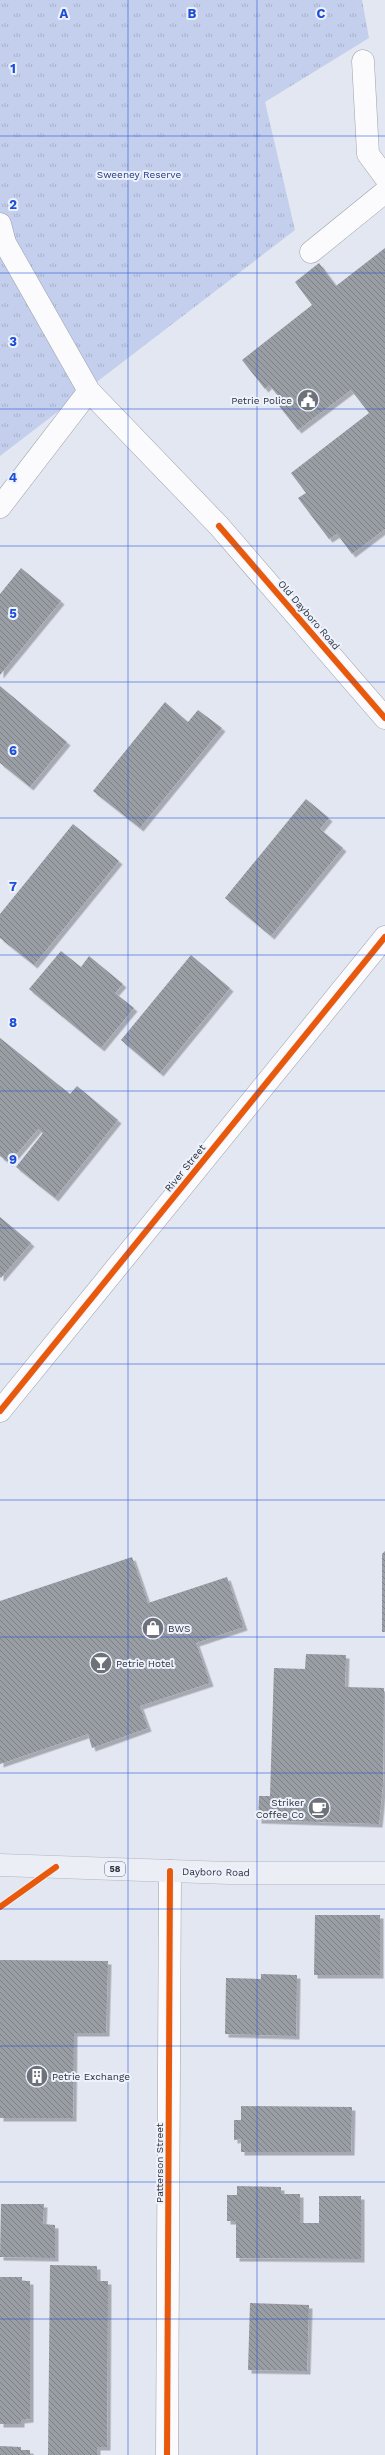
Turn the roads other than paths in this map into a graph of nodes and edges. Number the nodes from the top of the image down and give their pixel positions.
1 (363, 61) dead end
2 (385, 177) edge
3 (385, 192) edge
4 (0, 224) edge
5 (311, 252) dead end
6 (89, 391) junction
7 (0, 507) edge
8 (385, 718) edge
9 (385, 937) edge
10 (0, 1411) edge
11 (0, 1866) edge
12 (170, 1871) junction
13 (385, 1872) edge
14 (167, 2455) edge

1 - 2 street
3 - 5 street
4 - 6 street, Old Dayboro Road
6 - 7 street
6 - 8 street, Old Dayboro Road
9 - 10 street, River Street
11 - 12 main road, Dayboro Road / 58
12 - 13 main road, Dayboro Road / 58
12 - 14 street, Patterson Street

